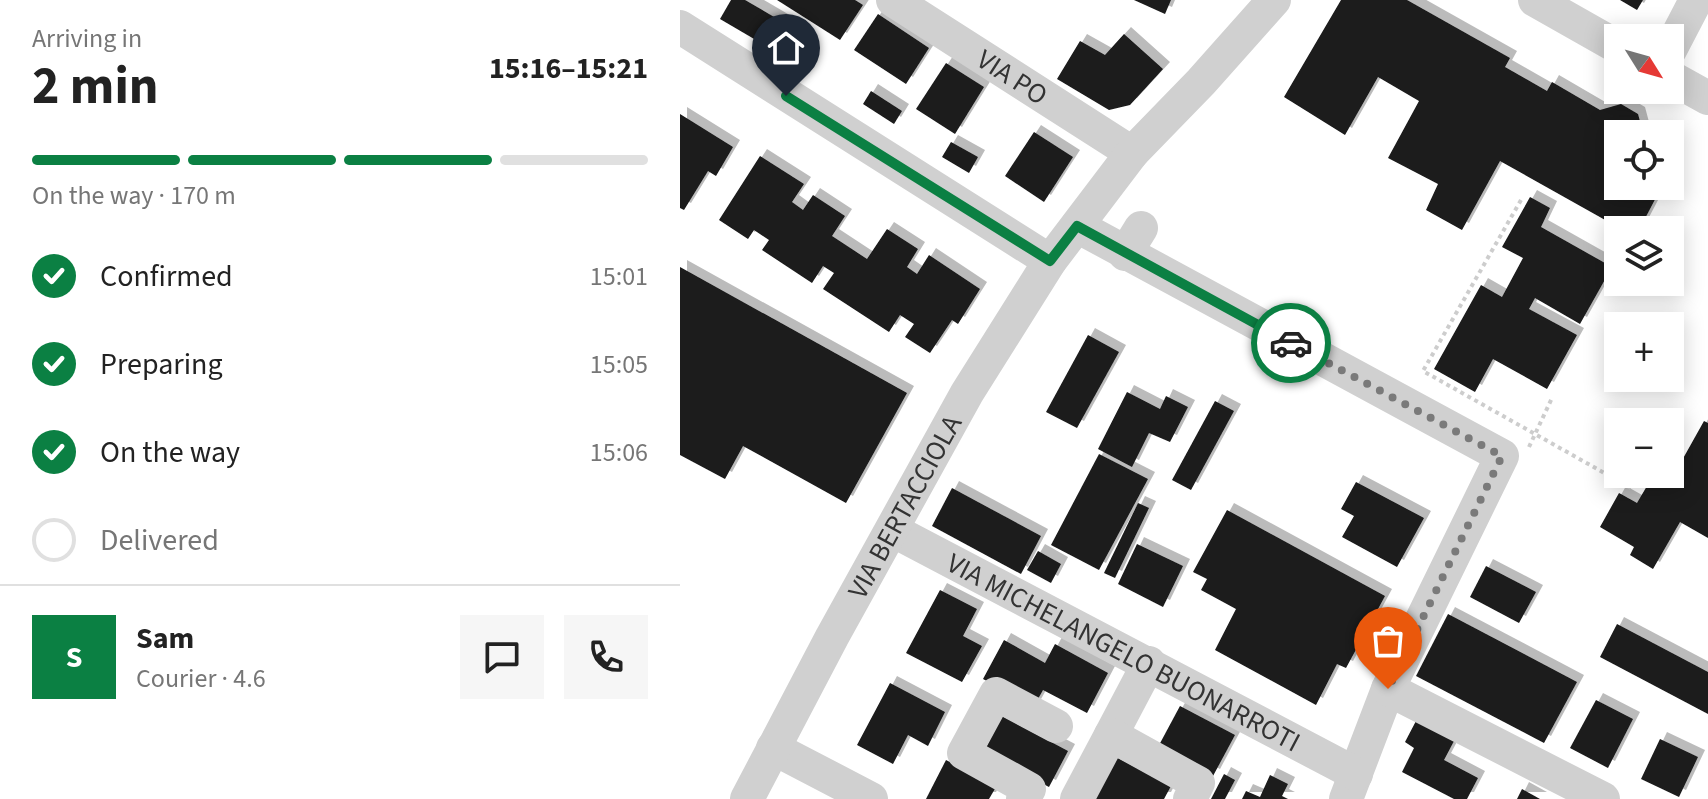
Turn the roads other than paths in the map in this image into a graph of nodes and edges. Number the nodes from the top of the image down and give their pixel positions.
1 (893, 0) edge
2 (1274, 0) edge
3 (1535, 0) edge
4 (1696, 0) edge
5 (1684, 24) edge
6 (680, 27) edge
7 (1604, 39) edge
8 (1684, 85) edge
9 (1708, 98) edge
10 (1132, 153) junction
11 (1077, 226) junction
12 (1050, 261) junction
13 (892, 530) junction
14 (1149, 663) junction
15 (1388, 689) junction
16 (1056, 726) dead end
17 (1111, 735) junction
18 (773, 748) junction
19 (1351, 786) edge
20 (747, 799) edge
21 (871, 799) edge
22 (1023, 799) edge
23 (1077, 799) edge
24 (1190, 799) edge
25 (1603, 799) edge

1 - 10 street, VIA PO
2 - 10 street, VIA BERTACCIOLA
3 - 7 street
4 - 5 street
6 - 12 street
8 - 9 street
10 - 11 street, VIA BERTACCIOLA
11 - 12 street, VIA BERTACCIOLA
11 - 15 street
12 - 13 street, VIA BERTACCIOLA
13 - 14 street, VIA MICHELANGELO BUONARROTI
13 - 18 street, VIA BERTACCIOLA
14 - 17 street
14 - 19 street, VIA MICHELANGELO BUONARROTI
15 - 19 street
15 - 25 street
16 - 22 street
17 - 23 street
17 - 24 street
18 - 20 street, VIA BERTACCIOLA
18 - 21 street

